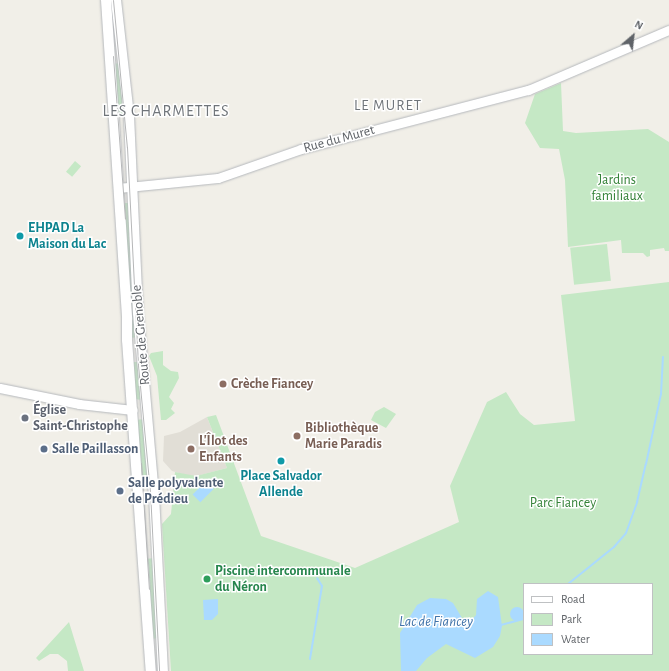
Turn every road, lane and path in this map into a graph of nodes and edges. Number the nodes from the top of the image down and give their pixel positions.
1 (106, 0) edge
2 (116, 0) edge
3 (669, 30) edge
4 (133, 187) junction
5 (118, 188) junction
6 (0, 388) edge
7 (133, 415) junction
8 (151, 671) edge
9 (163, 671) edge

1 - 5 main road, Route de Grenoble
2 - 4 main road, Route de Grenoble
3 - 4 street, Rue du Muret
4 - 5 street, Rue du Muret
4 - 9 main road, Route de Grenoble
5 - 7 main road, Route de Grenoble
6 - 7 street
7 - 8 main road, Route de Grenoble

